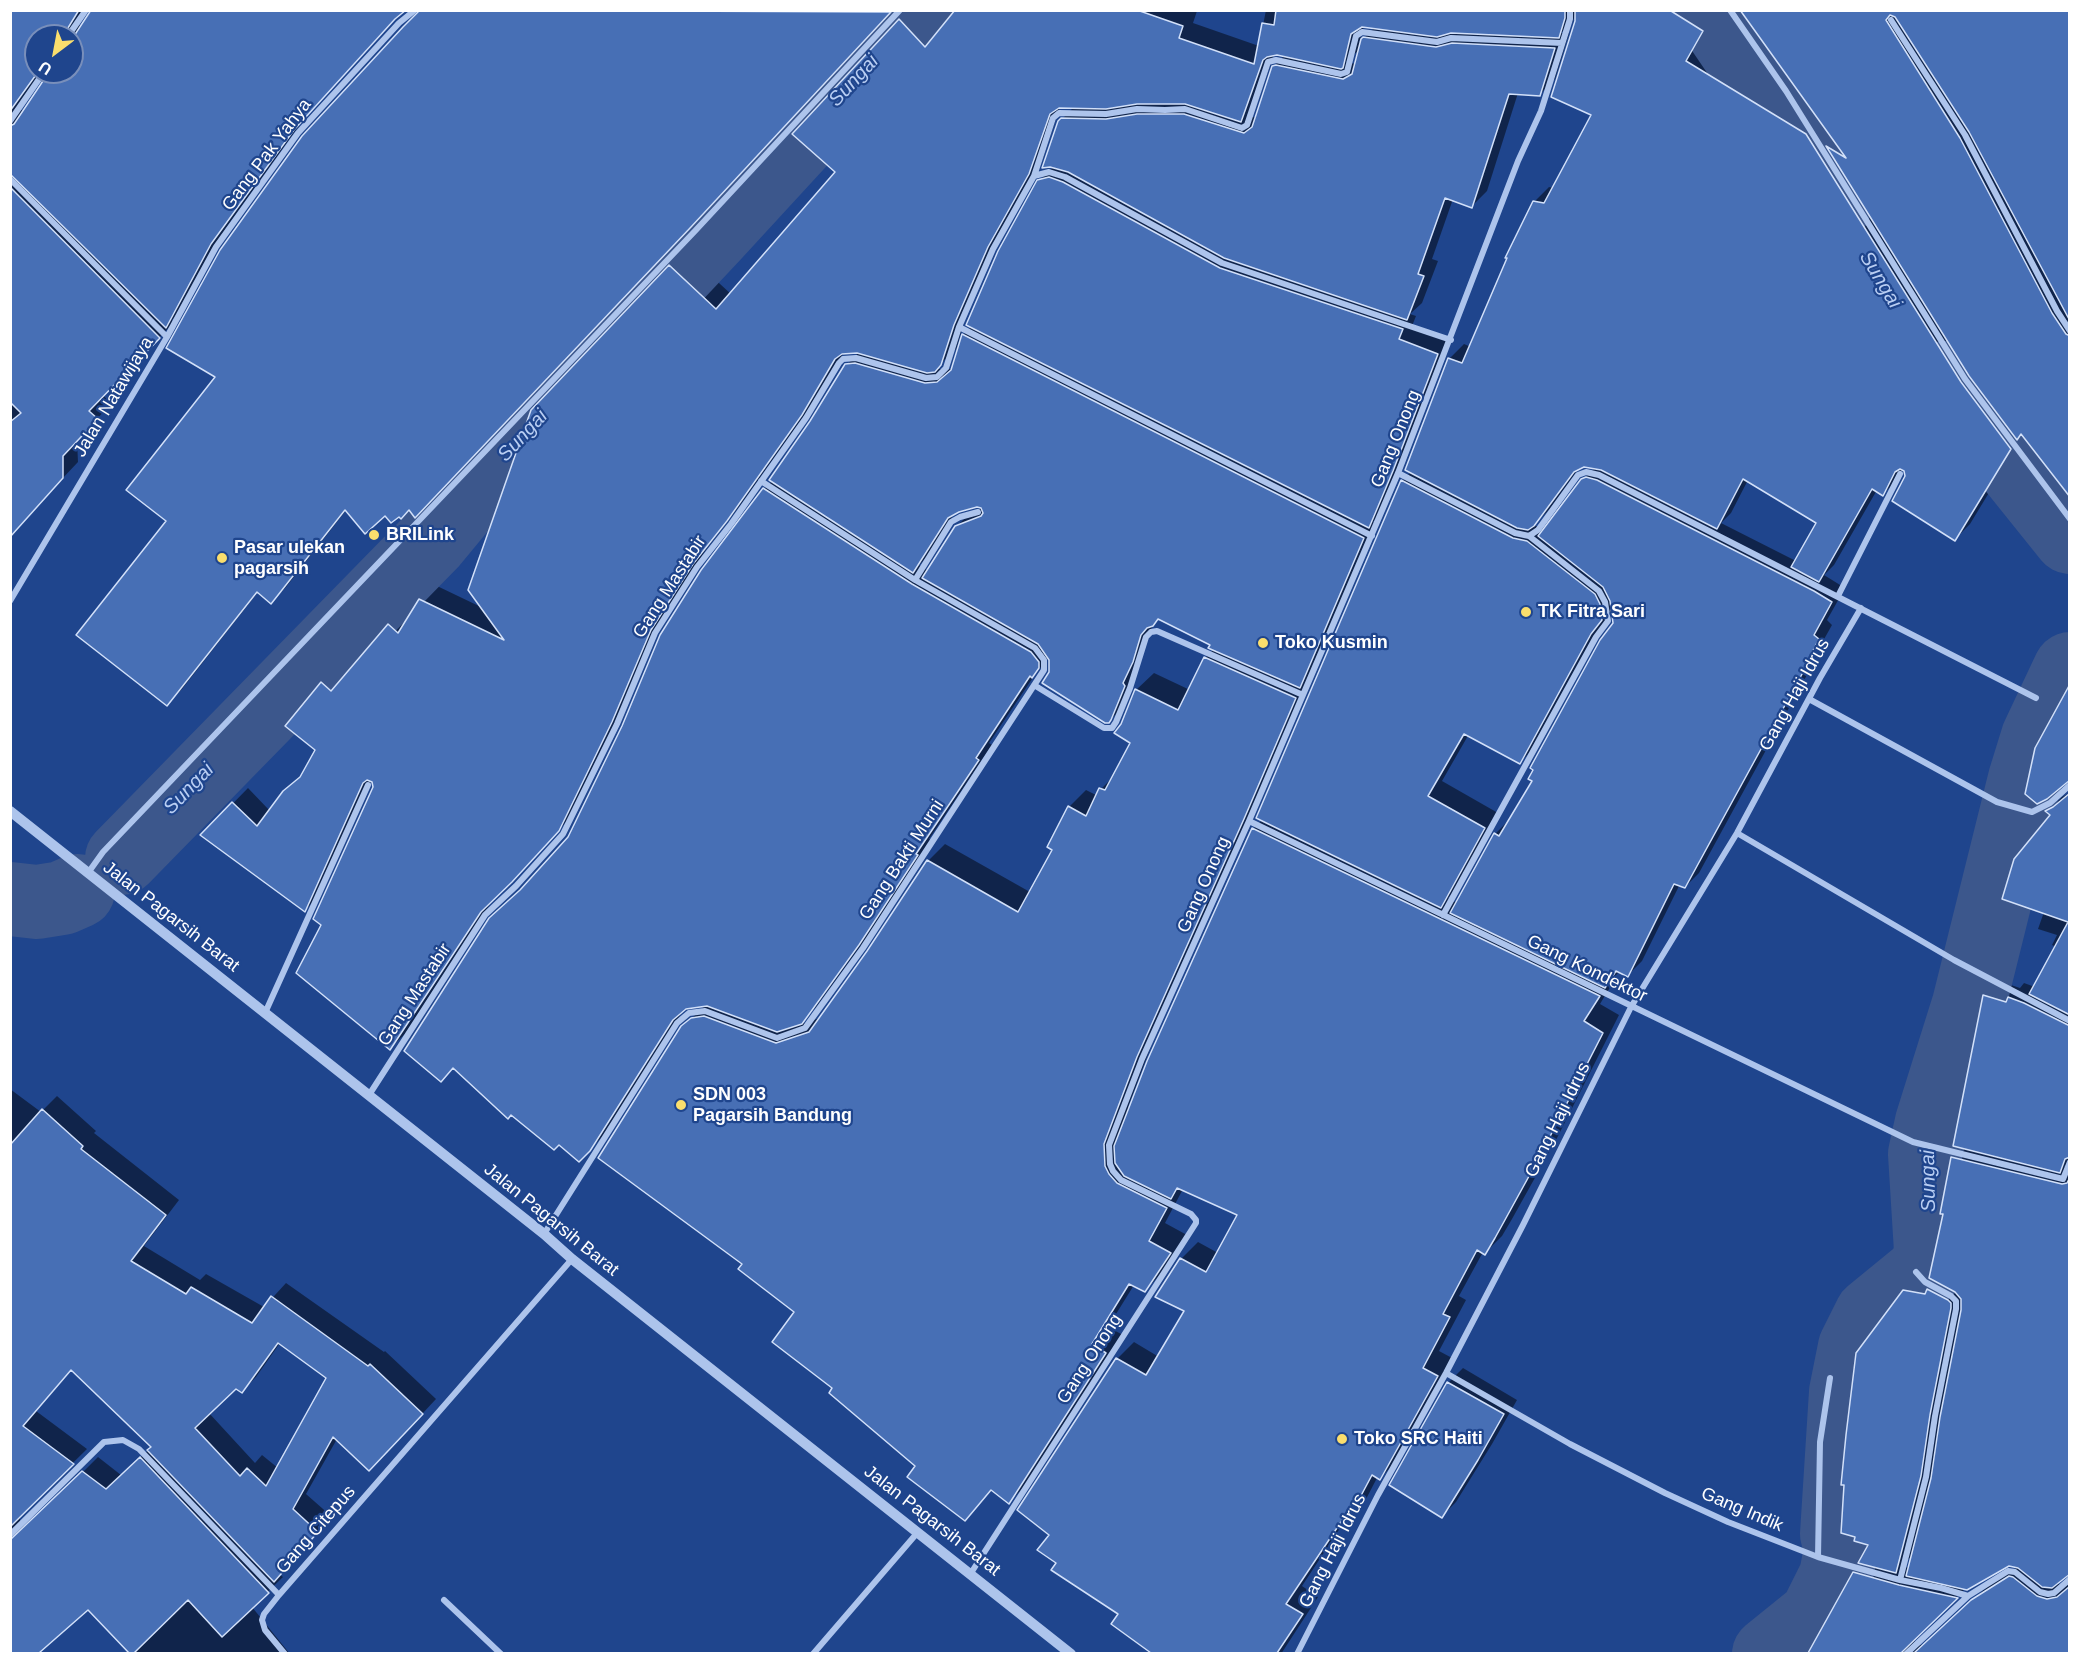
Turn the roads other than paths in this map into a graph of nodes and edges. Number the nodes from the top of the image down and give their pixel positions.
1 (86, 10) edge
2 (415, 10) edge
3 (900, 10) edge
4 (1570, 10) edge
5 (1730, 10) edge
6 (1891, 20) dead end
7 (76, 24) edge
8 (1562, 43) junction
9 (36, 84) edge
10 (10, 121) edge
11 (1034, 176) junction
12 (10, 179) edge
13 (959, 327) junction
14 (2070, 331) edge
15 (167, 337) junction
16 (1451, 340) junction
17 (1398, 473) junction
18 (1900, 474) dead end
19 (761, 481) junction
20 (978, 512) dead end
21 (2070, 519) edge
22 (1372, 536) junction
23 (1529, 536) junction
24 (915, 580) junction
25 (1838, 596) junction
26 (10, 601) edge
27 (1861, 608) junction
28 (1034, 685) junction
29 (1303, 695) junction
30 (2036, 698) dead end
31 (1809, 699) junction
32 (368, 785) dead end
33 (2070, 785) edge
34 (10, 811) edge
35 (1249, 821) junction
36 (1737, 833) junction
37 (88, 873) junction
38 (1443, 915) junction
39 (1631, 1007) junction
40 (265, 1013) junction
41 (2070, 1021) edge
42 (369, 1095) junction
43 (2070, 1162) edge
44 (544, 1234) junction
45 (572, 1259) junction
46 (1918, 1275) dead end
47 (1446, 1373) junction
48 (1830, 1378) dead end
49 (918, 1532) junction
50 (10, 1535) edge
51 (1818, 1557) junction
52 (971, 1572) junction
53 (2070, 1579) edge
54 (1900, 1580) junction
55 (279, 1595) junction
56 (1968, 1596) junction
57 (444, 1600) dead end
58 (285, 1653) edge
59 (501, 1653) edge
60 (813, 1653) edge
61 (1071, 1653) edge
62 (1297, 1653) edge
63 (1906, 1653) edge

1 - 7 street
2 - 15 street, Gang Pak Yahya
3 - 37 street
4 - 8 street, Gang Onong
5 - 21 street
6 - 14 street
8 - 11 street, Gang Mastabir
8 - 16 street, Gang Onong
9 - 10 street
11 - 13 street, Gang Mastabir
11 - 16 street
12 - 15 street, Jalan Natawijaya
13 - 19 street, Gang Mastabir
13 - 22 street
15 - 26 street, Jalan Natawijaya
16 - 17 street, Gang Onong
17 - 22 street, Gang Onong
17 - 23 street
18 - 25 street
19 - 24 street, Gang Bakti Murni
19 - 42 street, Gang Mastabir
20 - 24 street
22 - 29 street, Gang Onong
23 - 25 street
23 - 38 street
24 - 28 street, Gang Bakti Murni
25 - 27 street
27 - 30 street
27 - 31 street, Gang Haji Idrus
28 - 29 street
28 - 44 street, Gang Bakti Murni
29 - 35 street, Gang Onong
31 - 33 street
31 - 36 street, Gang Haji Idrus
32 - 40 street
34 - 37 street, Jalan Pagarsih Barat
35 - 38 street, Gang Kondektor
35 - 52 street, Gang Onong
36 - 39 street, Gang Haji Idrus
36 - 41 street
37 - 40 street, Jalan Pagarsih Barat
38 - 39 street, Gang Kondektor
39 - 43 street, Gang Kondektor
39 - 47 street, Gang Haji Idrus
40 - 42 street, Jalan Pagarsih Barat
42 - 44 street, Jalan Pagarsih Barat
44 - 45 street, Jalan Pagarsih Barat
45 - 49 street, Jalan Pagarsih Barat
45 - 55 street, Gang Citepus
46 - 54 street
47 - 51 street, Gang Indik
47 - 62 street, Gang Haji Idrus
48 - 51 street
49 - 52 street, Jalan Pagarsih Barat
49 - 60 street
50 - 55 street, Gang Citepus
51 - 54 street, Gang Indik
52 - 61 street, Jalan Pagarsih Barat
53 - 56 street
54 - 56 street, Gang Indik
55 - 58 street
56 - 63 street
57 - 59 street

